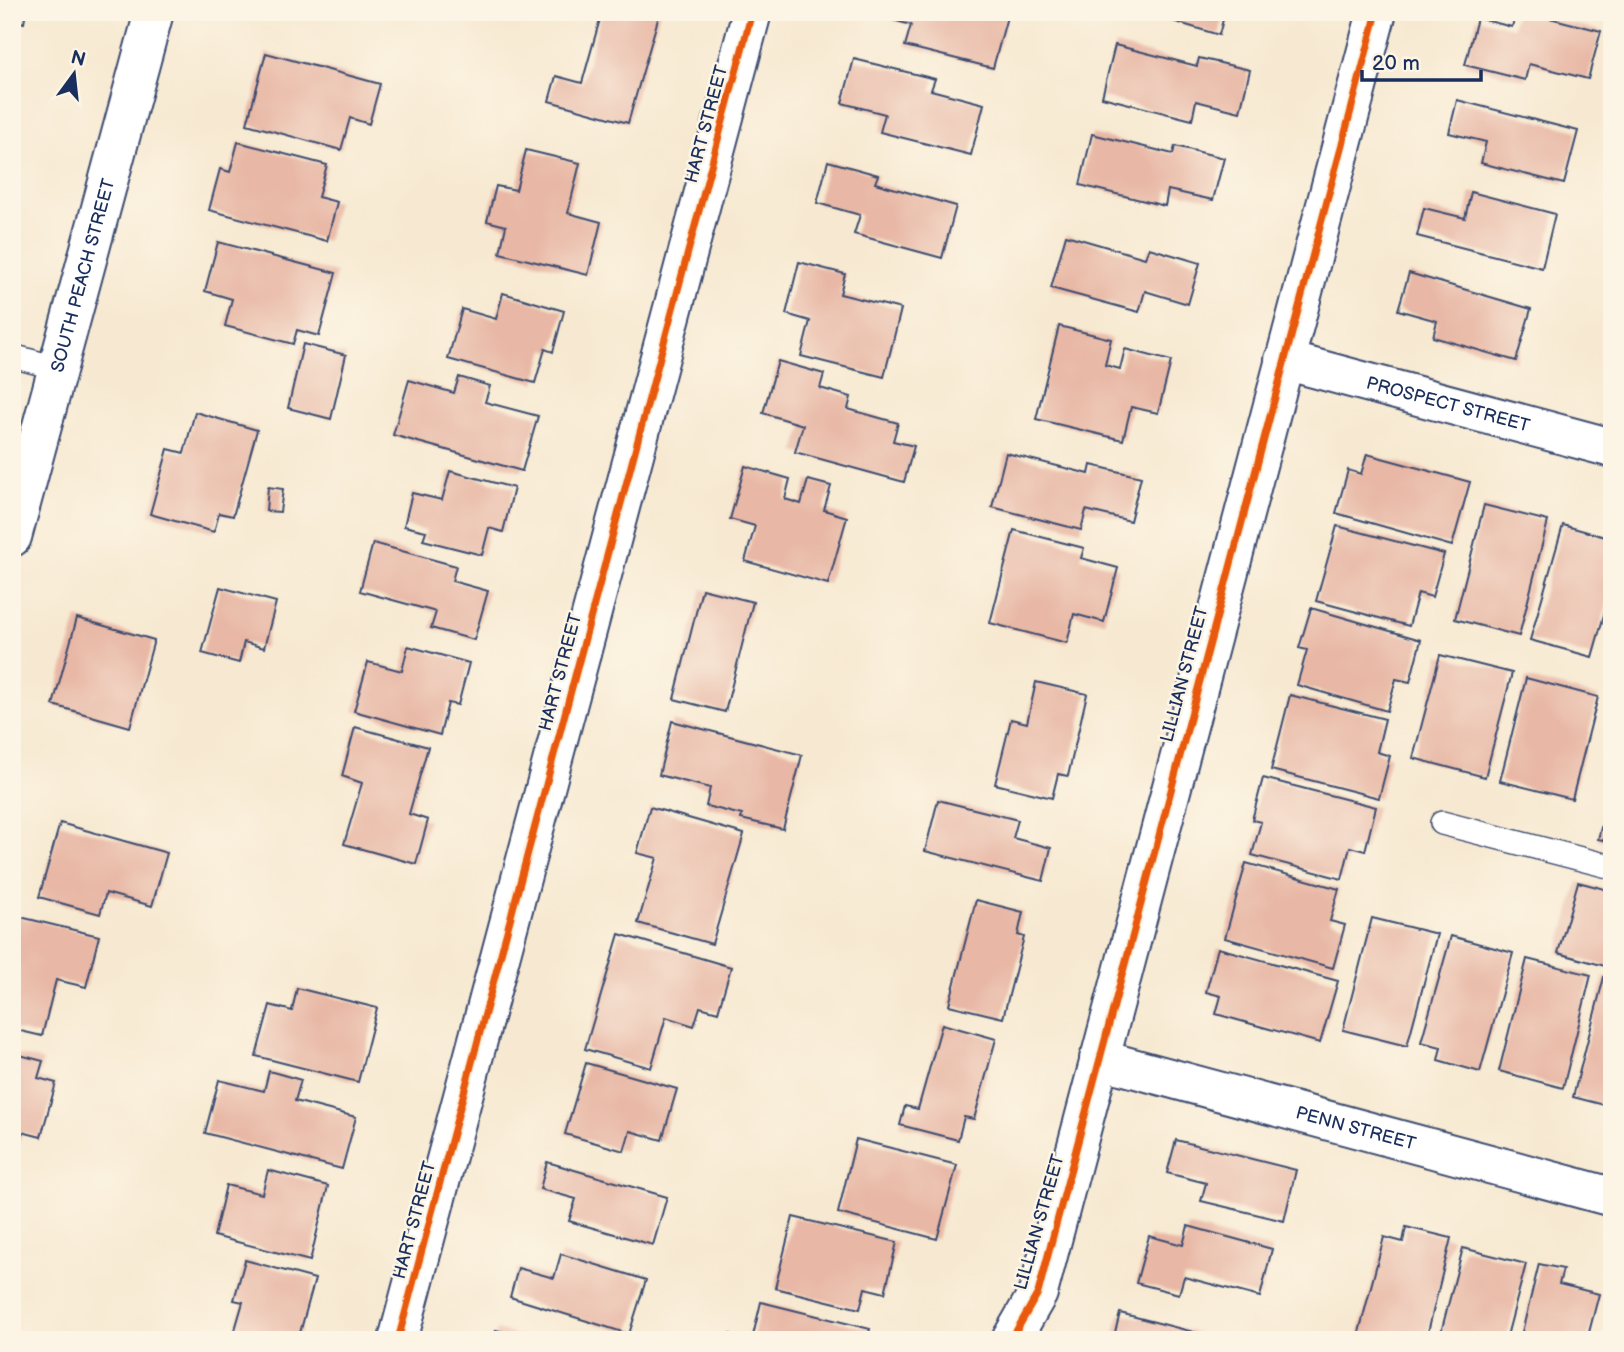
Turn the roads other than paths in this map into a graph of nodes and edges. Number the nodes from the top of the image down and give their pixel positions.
1 (154, 12) edge
2 (752, 12) edge
3 (1377, 12) edge
4 (12, 356) edge
5 (1283, 360) junction
6 (57, 368) junction
7 (1612, 448) edge
8 (12, 537) edge
9 (1442, 823) dead end
10 (1612, 867) edge
11 (1099, 1059) junction
12 (1612, 1197) edge
13 (398, 1340) edge
14 (1011, 1340) edge

1 - 6 street, SOUTH PEACH STREET
2 - 13 street, HART STREET
3 - 5 street, LILLIAN STREET
4 - 6 lane
5 - 7 street, PROSPECT STREET
5 - 11 street, LILLIAN STREET
6 - 8 street, SOUTH PEACH STREET
9 - 10 lane
11 - 12 street, PENN STREET
11 - 14 street, LILLIAN STREET

